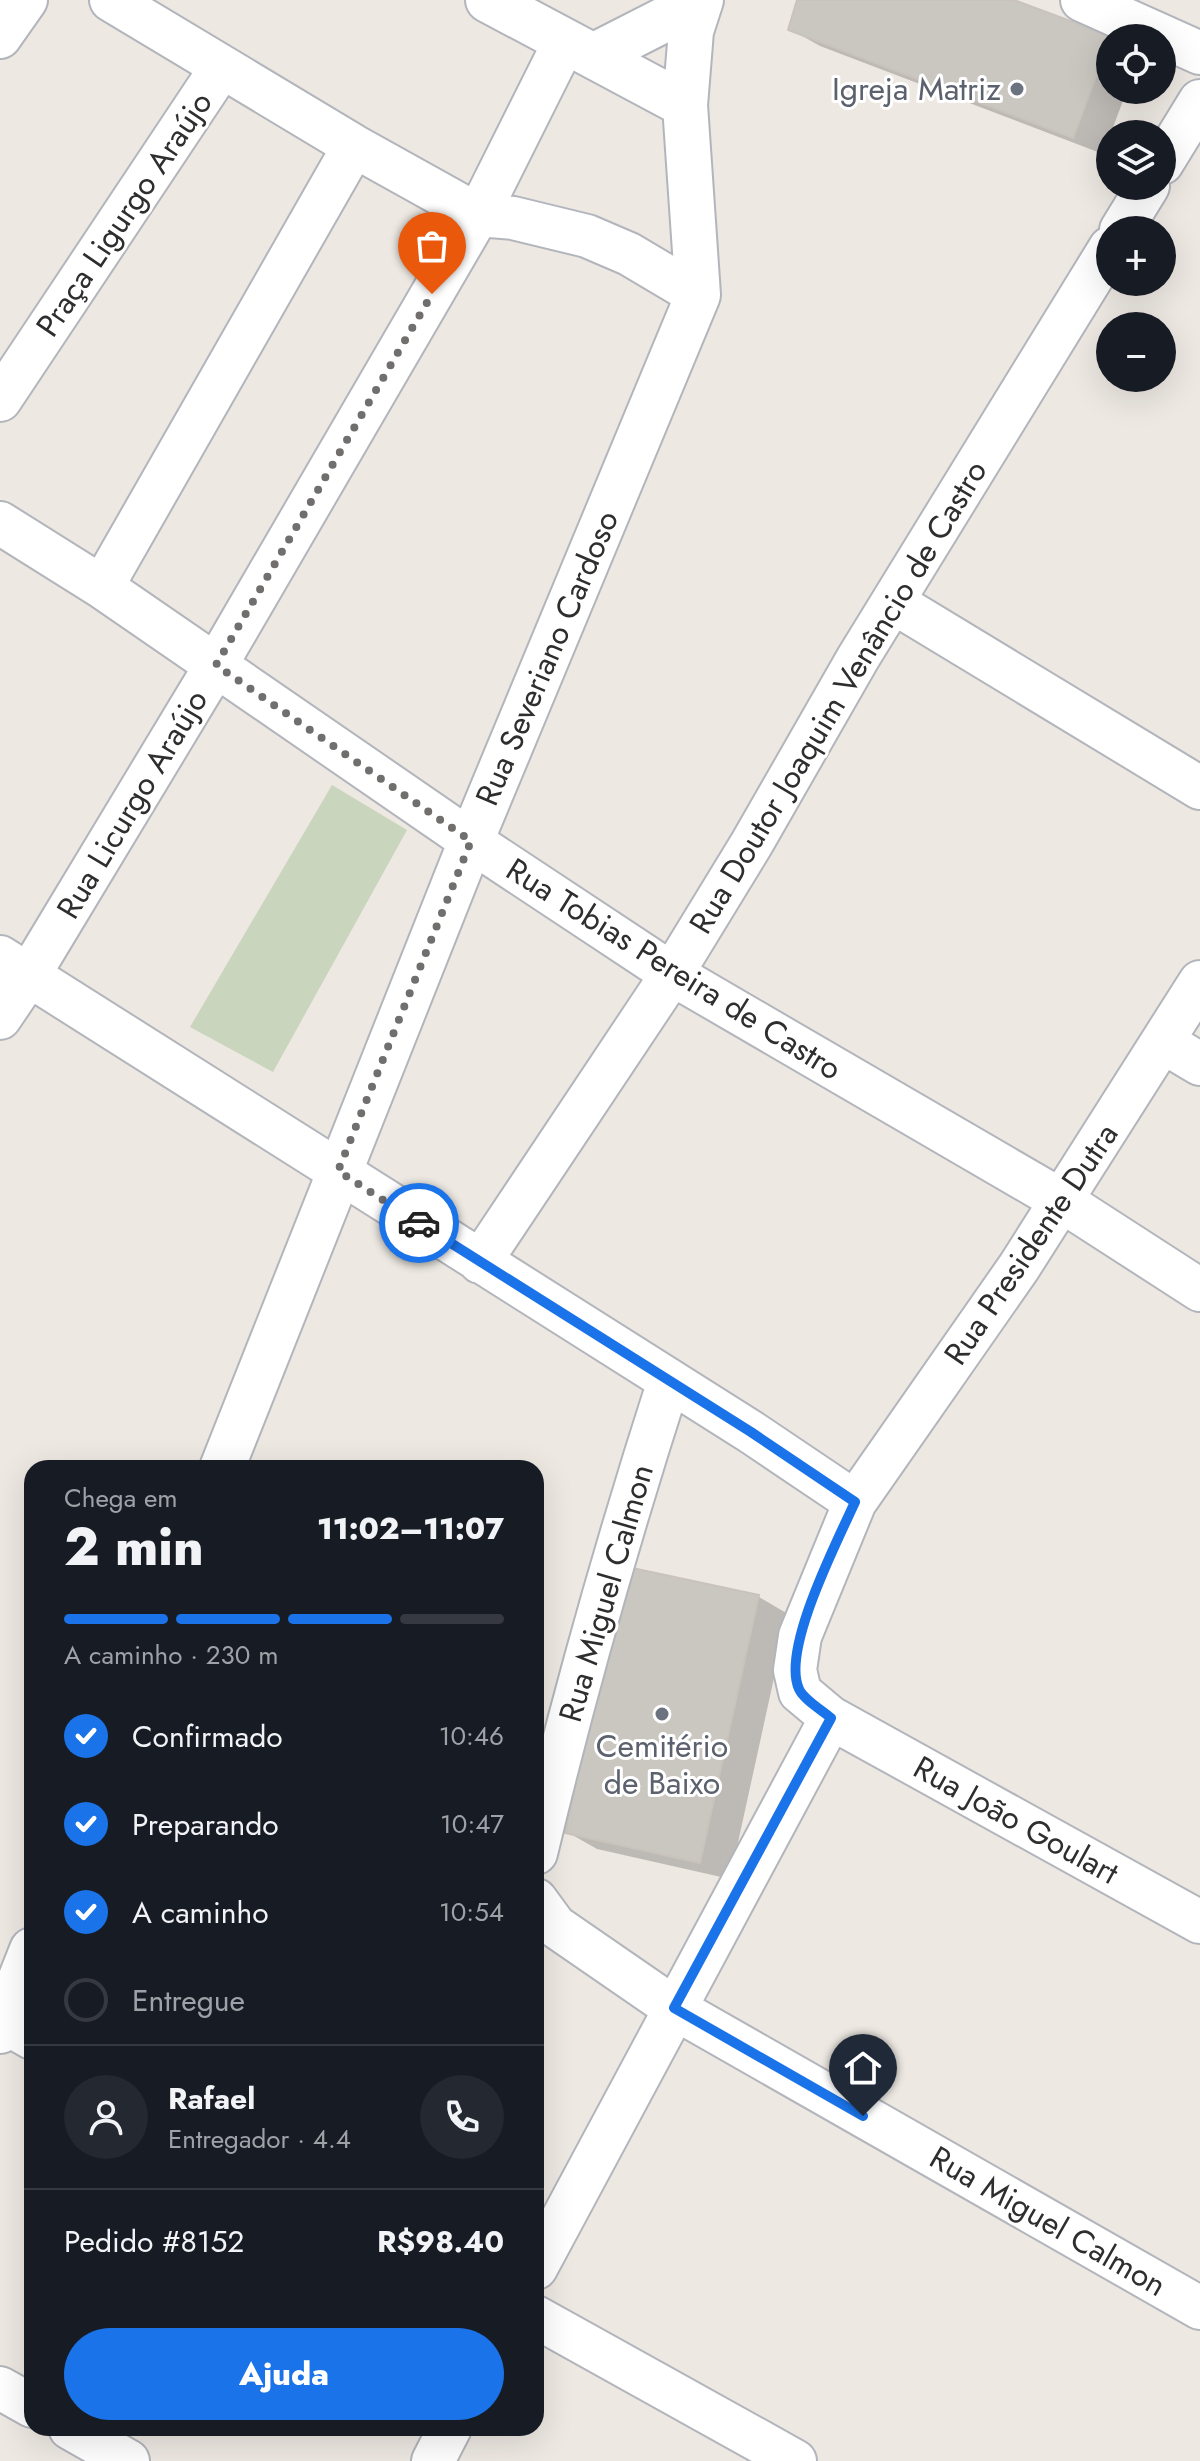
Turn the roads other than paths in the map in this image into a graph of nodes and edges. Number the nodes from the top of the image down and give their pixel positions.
1 (26, 0) edge
2 (111, 0) edge
3 (488, 0) edge
4 (1082, 0) edge
5 (700, 1) edge
6 (0, 37) edge
7 (579, 49) junction
8 (1200, 53) edge
9 (221, 68) junction
10 (1200, 101) edge
11 (685, 105) junction
12 (1176, 140) edge
13 (354, 146) junction
14 (478, 215) junction
15 (1096, 271) edge
16 (698, 295) junction
17 (0, 400) edge
18 (0, 523) edge
19 (102, 587) junction
20 (893, 602) junction
21 (216, 665) junction
22 (1200, 788) edge
23 (471, 841) junction
24 (14, 966) edge
25 (672, 974) junction
26 (1200, 982) edge
27 (0, 1018) edge
28 (1163, 1042) junction
29 (1200, 1064) edge
30 (338, 1171) junction
31 (1062, 1201) junction
32 (480, 1262) junction
33 (1200, 1290) edge
34 (669, 1381) junction
35 (225, 1460) edge
36 (855, 1502) junction
37 (831, 1718) junction
38 (544, 1823) edge
39 (544, 1911) edge
40 (1200, 1922) edge
41 (24, 1982) edge
42 (674, 2008) junction
43 (12, 2030) edge
44 (544, 2253) edge
45 (1200, 2308) edge
46 (544, 2321) edge
47 (0, 2388) edge
48 (24, 2402) edge
49 (84, 2436) edge
50 (446, 2436) edge
51 (128, 2461) edge
52 (433, 2461) edge
53 (795, 2461) edge

1 - 6 street
2 - 9 street
3 - 7 street
4 - 8 street
5 - 7 street
5 - 11 street
7 - 11 street
7 - 14 street, Rua Licurgo Araújo
9 - 13 street
9 - 17 street, Praça Ligurgo Araújo
10 - 12 street
11 - 16 street
13 - 14 street
13 - 19 street
14 - 16 street
14 - 21 street, Rua Licurgo Araújo
15 - 20 street, Rua Doutor Joaquim Venâncio de Castro
16 - 23 street, Rua Severiano Cardoso
18 - 19 street, Rua Tobias Pereira de Castro
19 - 21 street, Rua Tobias Pereira de Castro
20 - 22 street
20 - 25 street, Rua Doutor Joaquim Venâncio de Castro
21 - 23 street, Rua Tobias Pereira de Castro
21 - 24 street, Rua Licurgo Araújo
23 - 25 street, Rua Tobias Pereira de Castro
23 - 30 street, Rua Severiano Cardoso
24 - 27 street, Rua Licurgo Araújo
24 - 30 street
25 - 31 street, Rua Tobias Pereira de Castro
25 - 32 street, Rua Doutor Joaquim Venâncio de Castro
26 - 28 street, Rua Presidente Dutra
28 - 29 street
28 - 31 street, Rua Presidente Dutra
30 - 32 street
30 - 35 street, Rua Severiano Cardoso
31 - 33 street, Rua Tobias Pereira de Castro
31 - 36 street, Rua Presidente Dutra
32 - 34 street
34 - 36 street
34 - 38 street, Rua Miguel Calmon
36 - 37 street, Rua Presidente Dutra
37 - 40 street, Rua João Goulart
37 - 42 street
39 - 42 street, Rua Miguel Calmon
41 - 43 street
42 - 44 street
42 - 45 street, Rua Miguel Calmon
46 - 53 street
47 - 48 street
49 - 51 street
50 - 52 street

